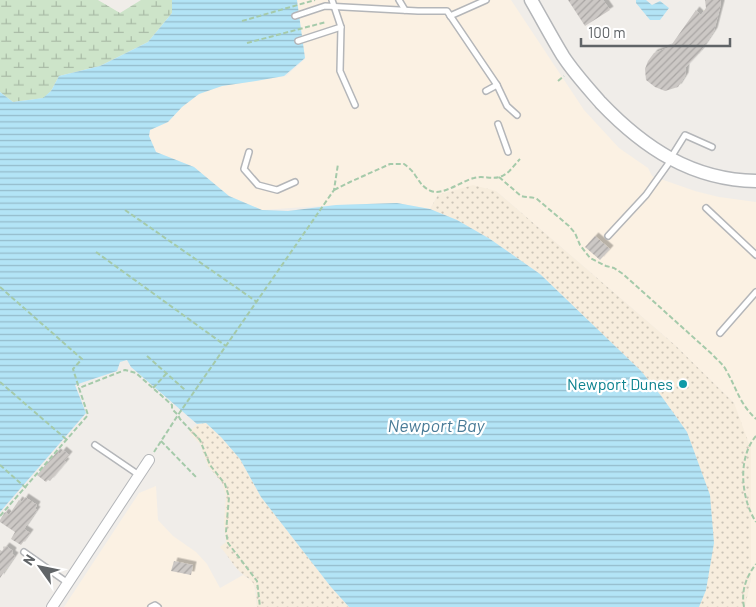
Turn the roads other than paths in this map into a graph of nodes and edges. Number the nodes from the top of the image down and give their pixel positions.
1 (332, 0) edge
2 (399, 0) edge
3 (486, 0) edge
4 (531, 0) edge
5 (334, 6) junction
6 (405, 10) junction
7 (295, 16) dead end
8 (450, 16) junction
9 (341, 27) junction
10 (298, 41) dead end
11 (497, 85) junction
12 (486, 91) dead end
13 (355, 105) dead end
14 (516, 116) dead end
15 (498, 124) dead end
16 (712, 147) dead end
17 (249, 152) dead end
18 (508, 152) dead end
19 (671, 159) junction
20 (756, 181) edge
21 (295, 182) dead end
22 (706, 208) dead end
23 (608, 236) dead end
24 (756, 255) edge
25 (756, 292) edge
26 (720, 334) dead end
27 (95, 445) dead end
28 (149, 460) road end
29 (139, 475) junction
30 (24, 552) dead end
31 (68, 583) junction
32 (52, 607) edge
33 (150, 607) edge
34 (158, 607) edge

1 - 5 lane
2 - 6 lane
3 - 8 lane
4 - 19 street
5 - 6 lane
5 - 7 lane
5 - 9 lane
6 - 8 lane
8 - 11 lane
9 - 10 lane
9 - 13 lane
11 - 12 lane
11 - 14 lane
15 - 18 lane
16 - 19 lane
17 - 21 lane
19 - 20 street
19 - 23 lane
22 - 24 lane
25 - 26 lane
27 - 29 lane
28 - 29 street
29 - 31 street
30 - 31 lane
31 - 32 street
33 - 34 lane

